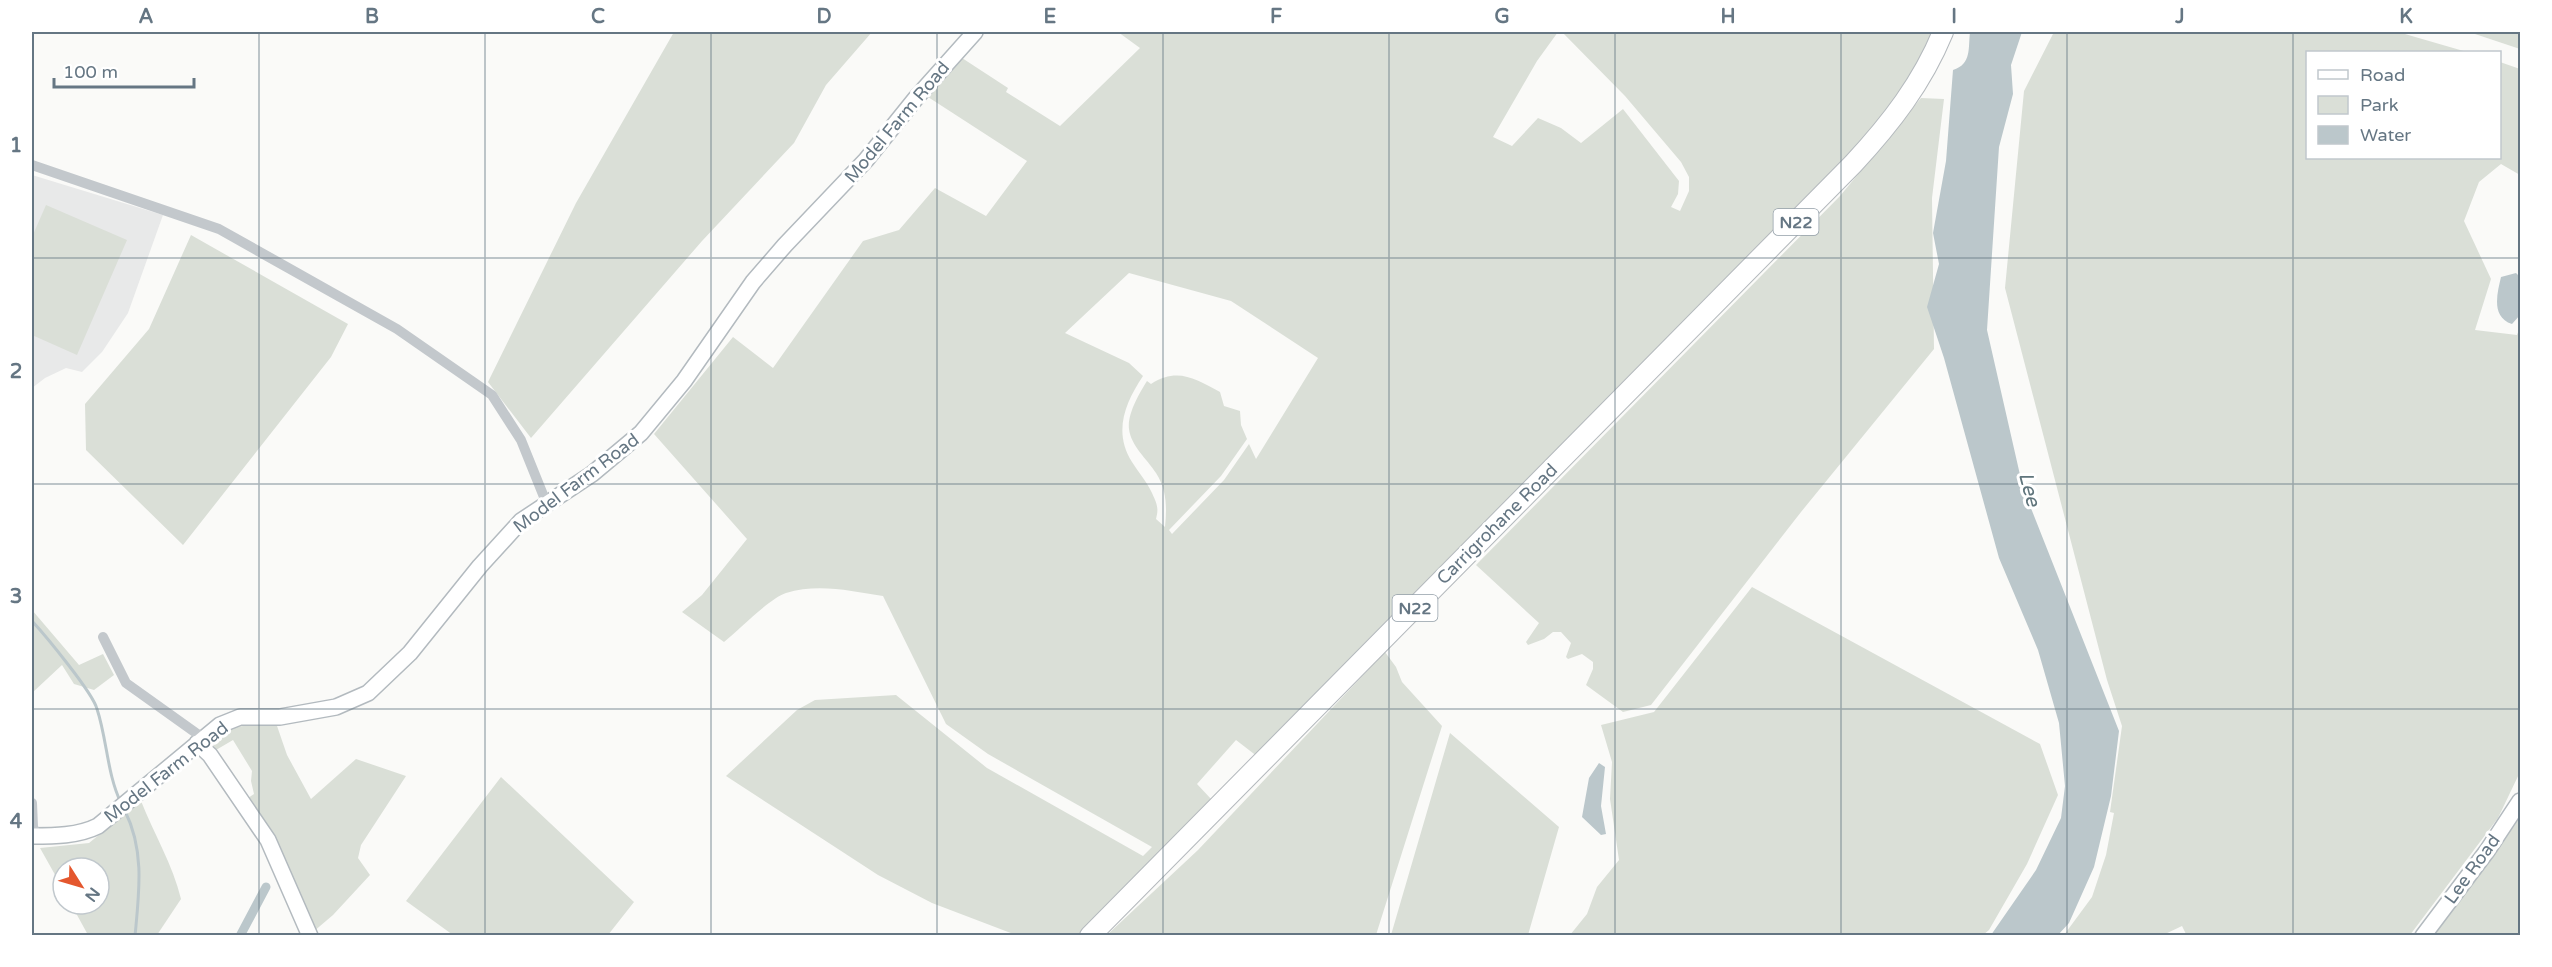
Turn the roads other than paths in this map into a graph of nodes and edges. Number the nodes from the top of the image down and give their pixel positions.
1 (975, 32) edge
2 (1943, 32) edge
3 (32, 165) edge
4 (546, 502) junction
5 (103, 637) dead end
6 (200, 741) junction
7 (2520, 801) edge
8 (32, 806) edge
9 (34, 836) edge
10 (310, 936) edge
11 (1090, 936) edge
12 (2423, 936) edge

1 - 4 main road, Model Farm Road
2 - 11 highway, Carrigrohane Road / N22
3 - 4 street
4 - 6 main road, Model Farm Road
5 - 6 street
6 - 9 main road, Model Farm Road
6 - 10 main road
7 - 12 main road, Lee Road
8 - 9 street

